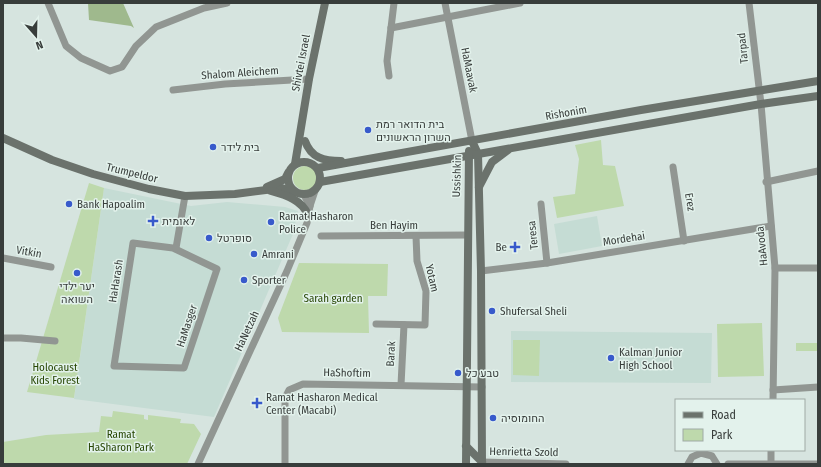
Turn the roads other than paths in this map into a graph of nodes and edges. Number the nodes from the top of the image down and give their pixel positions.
1 (48, 3) edge
2 (227, 3) edge
3 (325, 3) edge
4 (394, 3) edge
5 (445, 3) edge
6 (520, 3) edge
7 (749, 3) edge
8 (447, 16) junction
9 (391, 28) junction
10 (389, 76) dead end
11 (309, 79) junction
12 (818, 81) edge
13 (174, 90) dead end
14 (759, 90) junction
15 (818, 96) edge
16 (761, 104) junction
17 (301, 128) junction
18 (3, 138) edge
19 (305, 141) junction
20 (472, 141) junction
21 (511, 148) junction
22 (478, 154) junction
23 (468, 155) junction
24 (358, 161) junction
25 (295, 164) junction
26 (315, 166) junction
27 (673, 167) dead end
28 (818, 171) edge
29 (289, 172) junction
30 (320, 182) junction
31 (766, 182) junction
32 (479, 188) junction
33 (263, 189) junction
34 (315, 191) junction
35 (295, 192) junction
36 (304, 195) junction
37 (185, 196) junction
38 (541, 204) dead end
39 (310, 206) junction
40 (308, 215) junction
41 (770, 226) junction
42 (468, 235) junction
43 (321, 236) dead end
44 (416, 236) junction
45 (684, 241) junction
46 (175, 247) junction
47 (3, 258) edge
48 (547, 263) junction
49 (51, 267) dead end
50 (775, 268) junction
51 (818, 268) edge
52 (481, 271) junction
53 (376, 324) dead end
54 (404, 325) junction
55 (3, 338) edge
56 (55, 341) dead end
57 (114, 366) joint
58 (401, 385) junction
59 (466, 387) junction
60 (482, 387) junction
61 (818, 387) edge
62 (773, 390) junction
63 (773, 399) edge
64 (466, 446) junction
65 (771, 451) edge
66 (482, 463) edge
67 (771, 463) edge
68 (198, 464) edge
69 (285, 464) edge
70 (466, 464) edge
71 (535, 464) edge
72 (566, 464) edge
73 (688, 464) edge
74 (717, 464) edge
75 (728, 464) edge
76 (818, 464) edge

1 - 2 street
3 - 11 street, Shivtei Israel
4 - 9 street
5 - 8 street, HaMaavak
6 - 8 street
7 - 14 street, Tarpad
8 - 9 street
8 - 20 street, HaMaavak
9 - 10 street
11 - 13 street, Shalom Aleichem
11 - 17 street, Shivtei Israel
12 - 14 street, Rishonim
14 - 16 street, HaAvoda
14 - 20 street, Rishonim
15 - 16 street
16 - 21 street
16 - 31 street, HaAvoda
17 - 19 street, Shivtei Israel
17 - 25 street, Shivtei Israel
18 - 37 street, Trumpeldor
19 - 24 street
19 - 26 street, Shivtei Israel
20 - 22 street, Ussishkin
20 - 23 street, Ussishkin
20 - 24 street, Rishonim
21 - 22 street
21 - 32 street
22 - 23 street
22 - 32 street, Ussishkin
23 - 30 street
23 - 42 street, Ussishkin
24 - 26 street, Rishonim
25 - 26 street
25 - 29 street
26 - 30 street
27 - 45 street, Erez
28 - 31 street
29 - 33 street, Trumpeldor
29 - 35 street
30 - 34 street
31 - 41 street, HaAvoda
32 - 52 street, Ussishkin
33 - 35 street, Trumpeldor
33 - 37 street, Trumpeldor
33 - 40 street
34 - 36 street
34 - 39 street, HaNetzah
35 - 36 street
36 - 39 street
37 - 46 street
38 - 48 street, Teresa
39 - 40 street, HaNetzah
40 - 68 street, HaNetzah
41 - 45 street, Mordehai
41 - 50 street, HaAvoda
42 - 44 street, Ben Hayim
42 - 59 street, Ussishkin
43 - 44 street, Ben Hayim
44 - 54 street, Yotam
45 - 48 street, Mordehai
46 - 57 street, HaHarash
46 - 57 street, HaMasger
47 - 49 street, Vitkin
48 - 52 street, Mordehai
50 - 51 street
50 - 62 street, HaAvoda
52 - 60 street, Ussishkin
53 - 54 street
54 - 58 street, Barak
55 - 56 street
58 - 59 street, HaShoftim
58 - 69 street, HaShoftim
59 - 60 street, HaShoftim
59 - 64 street, Ussishkin
60 - 66 street, Ussishkin
61 - 62 street
62 - 63 street, HaAvoda
64 - 66 street
64 - 70 street, Ussishkin
65 - 67 street
66 - 71 street, Henrietta Szold
67 - 75 street
67 - 76 street
71 - 72 street, Henrietta Szold
73 - 74 street

